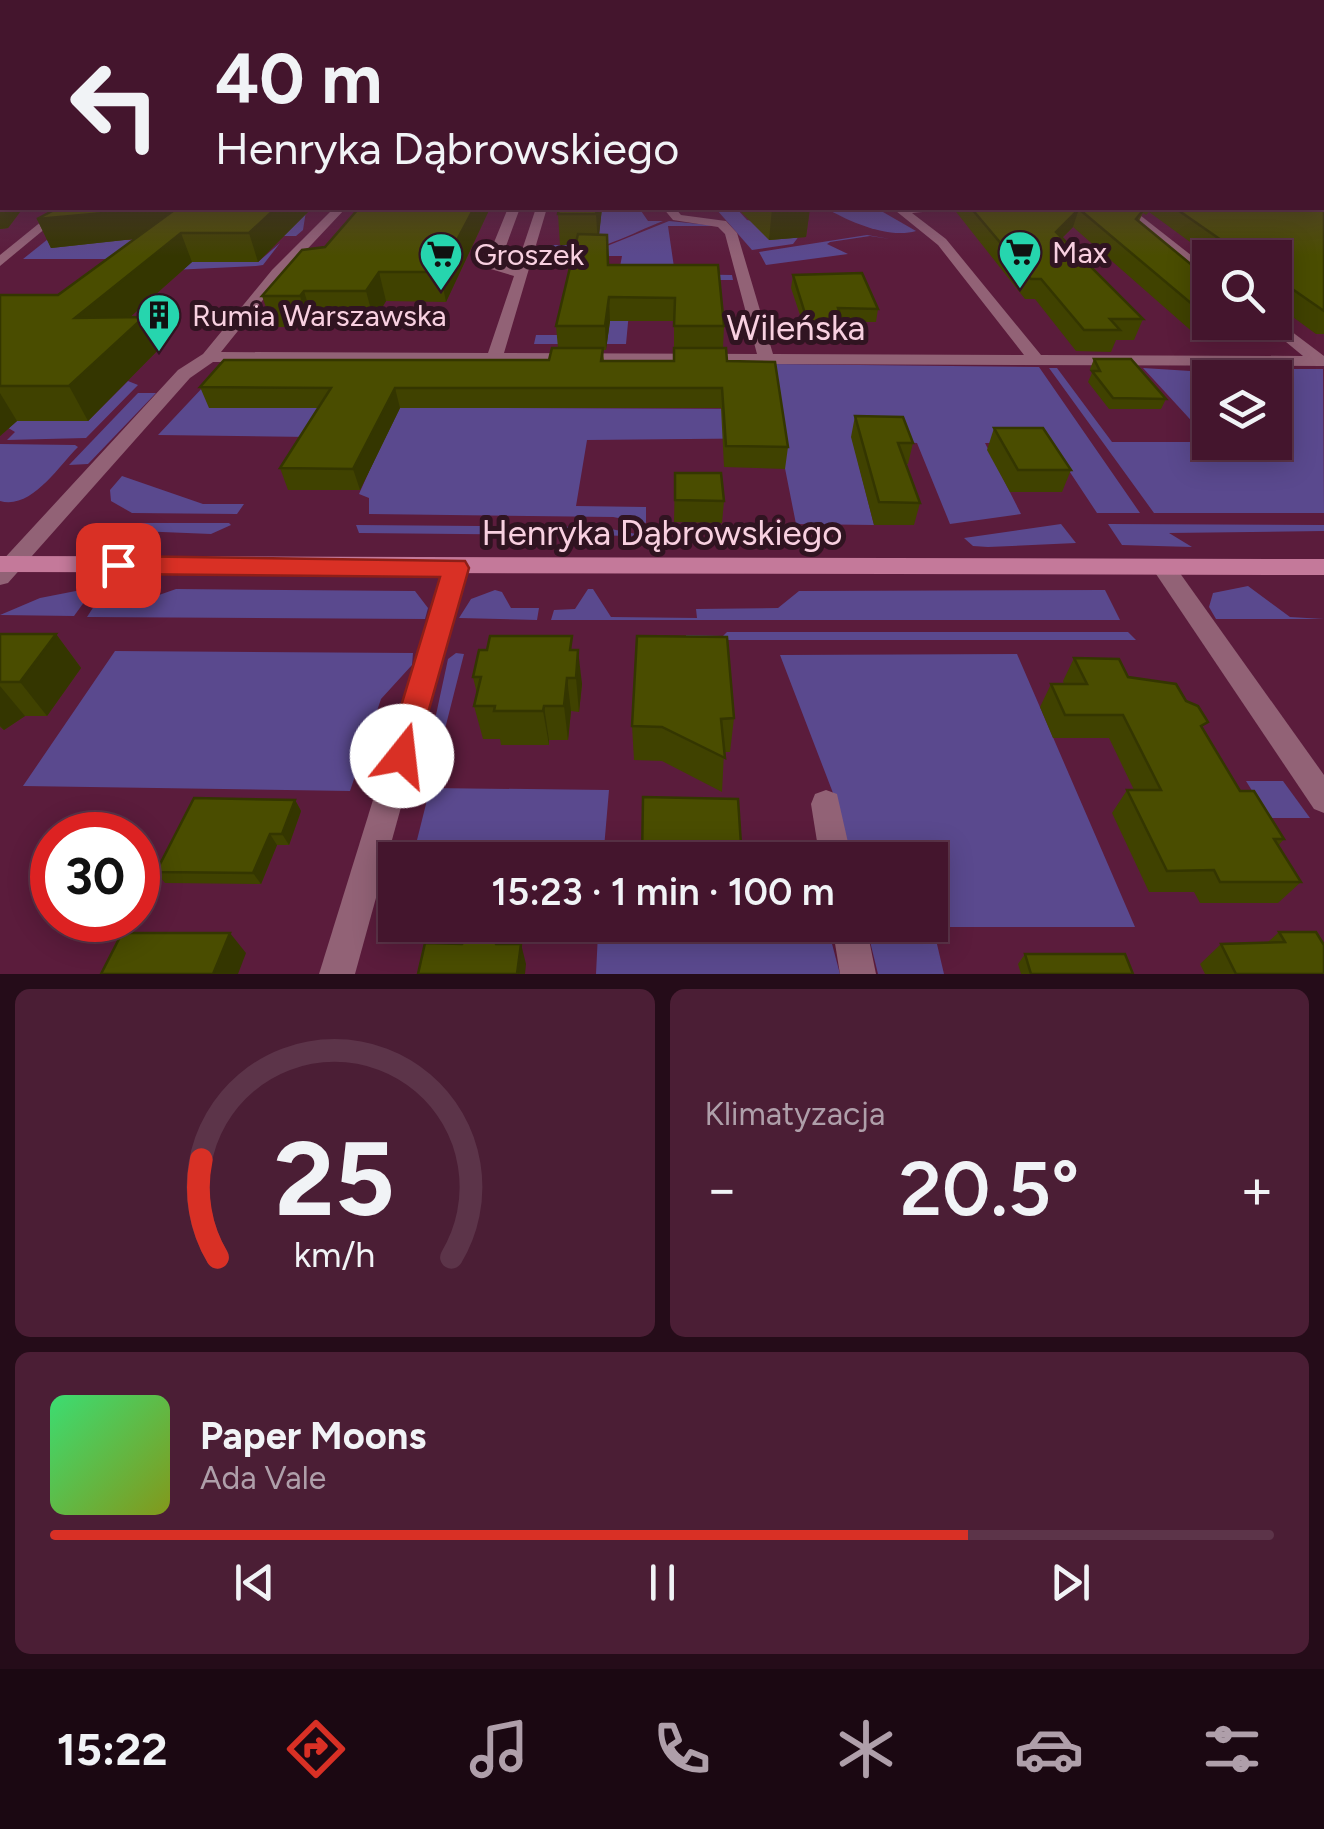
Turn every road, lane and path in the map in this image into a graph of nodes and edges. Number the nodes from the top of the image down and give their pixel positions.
1 (62, 210) edge
2 (80, 210) edge
3 (337, 210) edge
4 (513, 210) edge
5 (541, 210) edge
6 (671, 210) edge
7 (912, 210) edge
8 (1127, 210) edge
9 (45, 227) junction
10 (0, 262) edge
11 (1192, 262) edge
12 (521, 274) junction
13 (1292, 339) edge
14 (209, 357) junction
15 (495, 357) junction
16 (766, 358) junction
17 (1035, 358) junction
18 (1322, 362) edge
19 (1324, 567) edge
20 (4, 568) edge
21 (456, 568) junction
22 (1164, 568) junction
23 (1324, 799) edge
24 (826, 804) dead end
25 (833, 842) edge
26 (852, 942) edge
27 (337, 974) edge
28 (858, 974) edge

1 - 9 street
2 - 9 street
3 - 14 street
4 - 12 street
5 - 12 street
6 - 16 street
7 - 17 street
8 - 11 street
9 - 10 street
12 - 15 street
13 - 18 street
14 - 15 street, Wileńska
14 - 20 street
15 - 16 street, Wileńska
16 - 17 street, Wileńska
17 - 18 street, Wileńska
19 - 22 street, Henryka Dąbrowskiego
20 - 21 street, Henryka Dąbrowskiego
21 - 22 street, Henryka Dąbrowskiego
21 - 27 street
22 - 23 street
24 - 25 street
26 - 28 street

